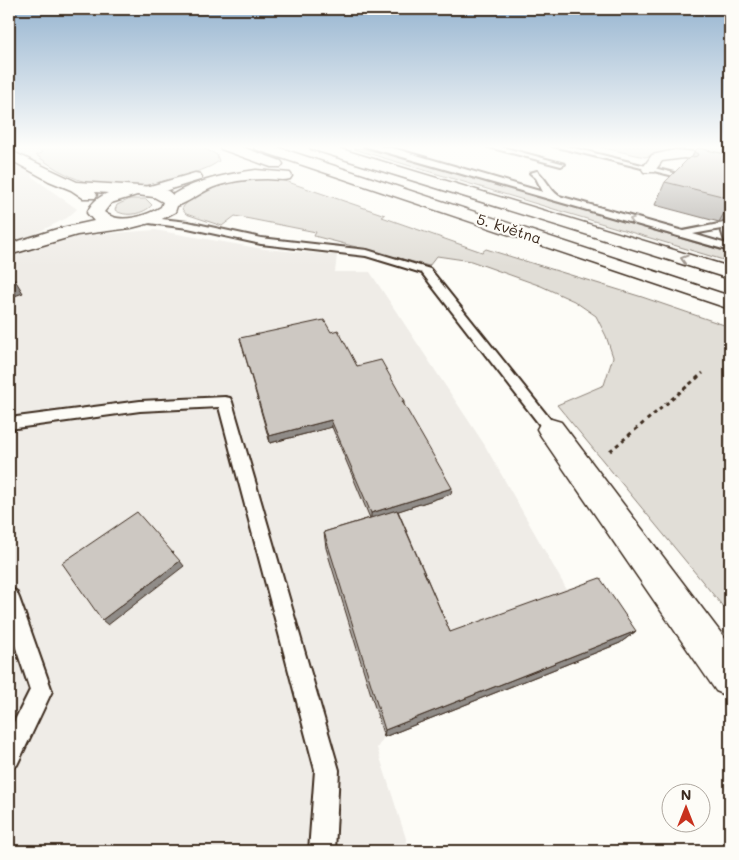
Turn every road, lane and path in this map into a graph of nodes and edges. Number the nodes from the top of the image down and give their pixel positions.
1 (75, 186) edge
2 (77, 186) edge
3 (165, 186) edge
4 (209, 186) edge
5 (336, 186) edge
6 (342, 186) edge
7 (380, 186) edge
8 (447, 186) edge
9 (515, 186) edge
10 (543, 186) edge
11 (350, 189) junction
12 (142, 191) junction
13 (556, 198) junction
14 (170, 206) junction
15 (97, 208) junction
16 (144, 220) junction
17 (124, 223) junction
18 (188, 225) junction
19 (674, 231) junction
20 (44, 238) junction
21 (730, 240) edge
22 (730, 248) edge
23 (9, 250) edge
24 (624, 268) junction
25 (730, 273) edge
26 (730, 302) edge
27 (703, 373) dead end
28 (9, 424) edge
29 (551, 429) joint
30 (576, 463) junction
31 (9, 598) edge
32 (730, 677) edge
33 (9, 757) edge
34 (322, 851) edge

1 - 15 main road
2 - 12 main road
3 - 12 main road
4 - 14 main road
5 - 11 main road
6 - 11 main road
7 - 24 main road, 5. května
25 -> 8 main road, 5. května
9 - 13 lane
10 - 13 lane
11 - 24 main road
12 - 14 main road
12 - 15 main road
19 -> 13 lane
14 - 16 main road
14 - 18 lane
15 - 17 main road
15 - 20 main road
16 - 17 main road
16 - 18 lane
17 - 20 main road
18 - 29 lane
19 - 21 lane
19 - 22 lane
20 - 23 main road
24 - 26 main road, 5. května
27 - 30 path
28 - 34 lane
29 - 30 main road
30 - 32 main road
31 - 33 lane

